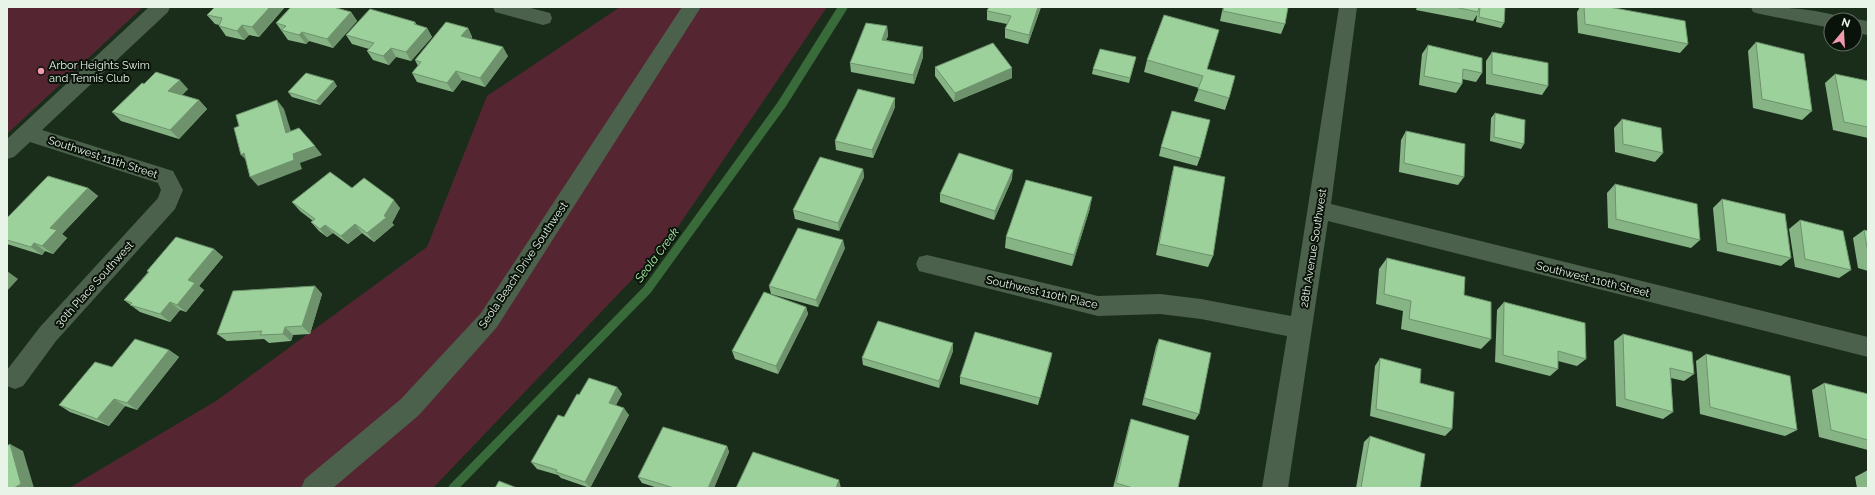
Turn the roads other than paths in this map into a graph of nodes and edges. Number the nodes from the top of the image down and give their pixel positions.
1 (161, 7) edge
2 (502, 7) edge
3 (692, 7) edge
4 (1348, 7) edge
5 (1760, 7) edge
6 (543, 18) dead end
7 (1823, 19) edge
8 (26, 133) junction
9 (7, 151) edge
10 (172, 190) joint
11 (1319, 210) junction
12 (927, 264) dead end
13 (1300, 328) junction
14 (1868, 347) edge
15 (15, 378) dead end
16 (314, 488) edge
17 (1275, 488) edge

1 - 8 street
2 - 6 street
3 - 16 street, Seola Beach Drive Southwest
4 - 11 street, 28th Avenue Southwest
5 - 7 street
8 - 9 street
8 - 10 street, Southwest 111th Street
10 - 15 street, 30th Place Southwest
11 - 13 street, 28th Avenue Southwest
11 - 14 street, Southwest 110th Street
12 - 13 street, Southwest 110th Place
13 - 17 street, 28th Avenue Southwest

